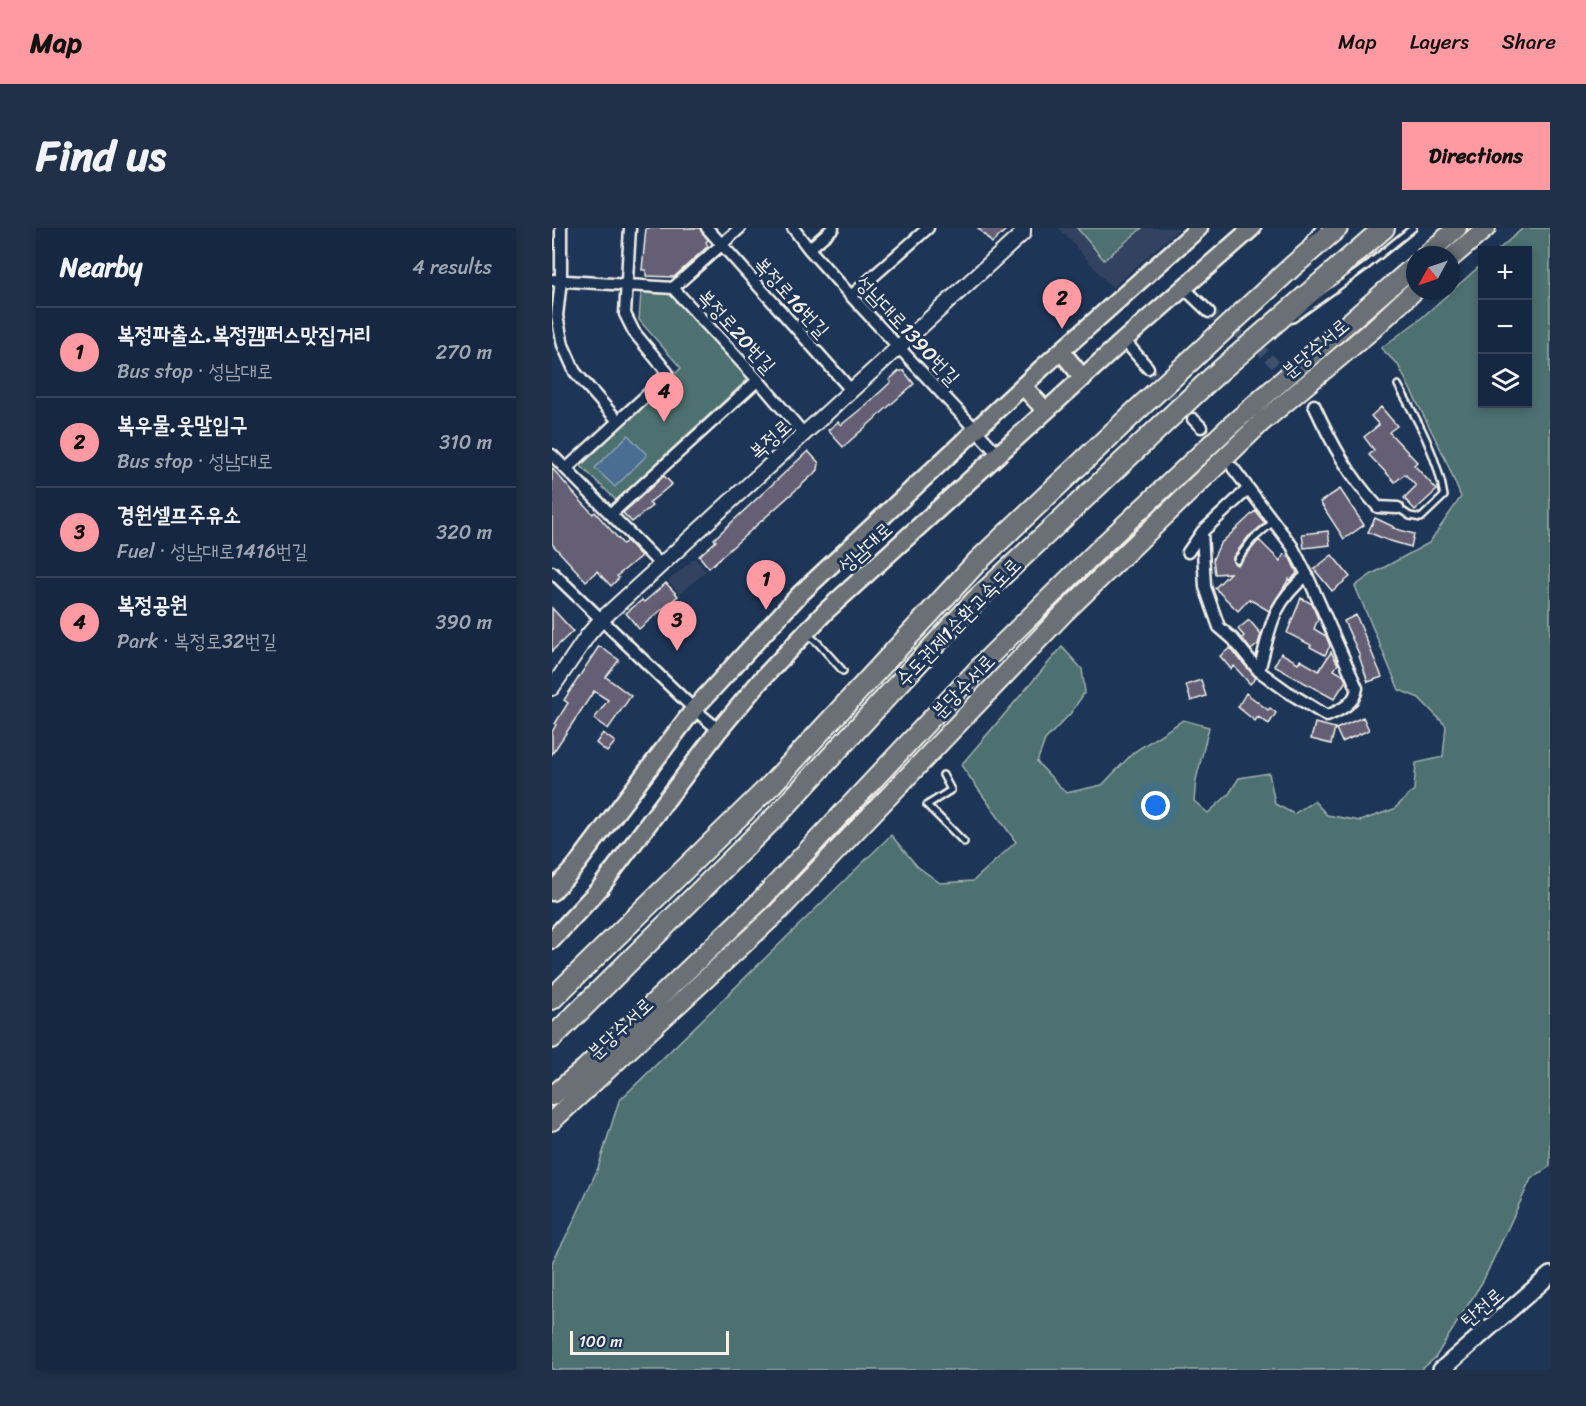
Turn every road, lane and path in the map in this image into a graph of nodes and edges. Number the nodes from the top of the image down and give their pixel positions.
1 (561, 228) edge
2 (630, 228) edge
3 (706, 228) edge
4 (740, 228) edge
5 (793, 228) edge
6 (833, 228) edge
7 (928, 228) edge
8 (1023, 228) edge
9 (1199, 228) edge
10 (1252, 228) edge
11 (1319, 228) edge
12 (1337, 228) edge
13 (1384, 228) edge
14 (1413, 228) edge
15 (1457, 228) edge
16 (1486, 228) edge
17 (722, 245) junction
18 (1436, 246) edge
19 (809, 249) junction
20 (1460, 250) edge
21 (1293, 266) junction
22 (1406, 273) edge
23 (556, 280) edge
24 (626, 284) junction
25 (674, 288) junction
26 (1184, 288) junction
27 (851, 296) junction
28 (1406, 298) edge
29 (1209, 312) tunnel mouth
30 (1290, 322) dead end
31 (1280, 328) dead end
32 (1124, 340) junction
33 (898, 345) junction
34 (1060, 351) junction
35 (1148, 368) tunnel mouth
36 (1214, 376) junction
37 (1083, 378) junction
38 (758, 380) junction
39 (1398, 385) dead end
40 (1023, 386) junction
41 (851, 390) junction
42 (1314, 405) tunnel mouth
43 (1047, 411) junction
44 (618, 421) junction
45 (977, 429) junction
46 (804, 434) junction
47 (552, 455) edge
48 (999, 455) junction
49 (1233, 468) tunnel mouth
50 (566, 469) junction
51 (1247, 490) junction
52 (1398, 508) joint
53 (611, 514) junction
54 (1273, 522) junction
55 (1202, 532) junction
56 (1188, 552) dead end
57 (1237, 560) dead end
58 (660, 564) junction
59 (552, 572) edge
60 (1307, 575) junction
61 (601, 620) junction
62 (806, 633) junction
63 (843, 671) dead end
64 (1259, 671) junction
65 (552, 687) edge
66 (694, 709) junction
67 (719, 729) junction
68 (943, 775) dead end
69 (964, 842) dead end
70 (552, 892) edge
71 (552, 940) edge
72 (552, 999) edge
73 (552, 1038) edge
74 (591, 1074) junction
75 (552, 1096) edge
76 (552, 1121) edge
77 (1550, 1275) edge
78 (1441, 1370) edge

1 - 23 street
2 - 24 street
3 - 17 street, 복정로16번길
4 - 17 street
5 - 19 street, 성남대로1390번길
6 - 19 street
7 - 27 street
8 - 33 street, 복정로
9 - 34 main road, 성남대로
10 - 26 main road, 성남대로
11 - 21 lane
12 - 21 highway, 수도권제1순환고속도로
13 - 36 highway, 수도권제1순환고속도로
14 - 30 lane
15 - 18 highway
16 - 20 highway
17 - 25 street
17 - 41 street, 복정로16번길
19 - 27 street, 성남대로1390번길
21 - 72 highway, 수도권제1순환고속도로
22 - 74 highway, 분당수서로
23 - 24 street, 복정로20번길
23 - 44 street
24 - 25 street, 복정로20번길
24 - 44 street
25 - 38 street, 복정로20번길
26 - 29 street
26 - 32 main road, 성남대로
27 - 33 street, 성남대로1390번길
28 - 74 highway, 분당수서로
31 - 36 lane
32 - 35 street
32 - 37 main road, 성남대로
33 - 41 street, 복정로
33 - 45 street, 성남대로1390번길
34 - 37 main road
34 - 40 main road, 성남대로
36 - 73 highway, 수도권제1순환고속도로
37 - 43 main road, 성남대로
38 - 46 street, 복정로20번길
38 - 53 street
39 - 52 lane
40 - 43 main road
40 - 45 main road, 성남대로
41 - 46 street, 복정로
42 - 52 street
43 - 48 main road, 성남대로
44 - 50 street
45 - 48 street, 성남대로1390번길
45 - 66 main road, 성남대로
46 - 58 street, 복정로
47 - 50 street
48 - 62 main road, 성남대로
49 - 51 street
50 - 53 street
51 - 54 street
51 - 55 street
53 - 58 street
54 - 57 lane
54 - 60 street
55 - 56 street
55 - 64 street
58 - 61 street, 복정로
59 - 61 street
60 - 64 street
60 - 64 street
61 - 65 street, 복정로
61 - 66 street
62 - 63 lane
62 - 67 main road, 성남대로
66 - 67 street
66 - 70 main road, 성남대로
67 - 71 main road, 성남대로
68 - 69 lane
74 - 75 highway, 분당수서로
74 - 76 highway, 분당수서로
77 - 78 main road, 탄천로

